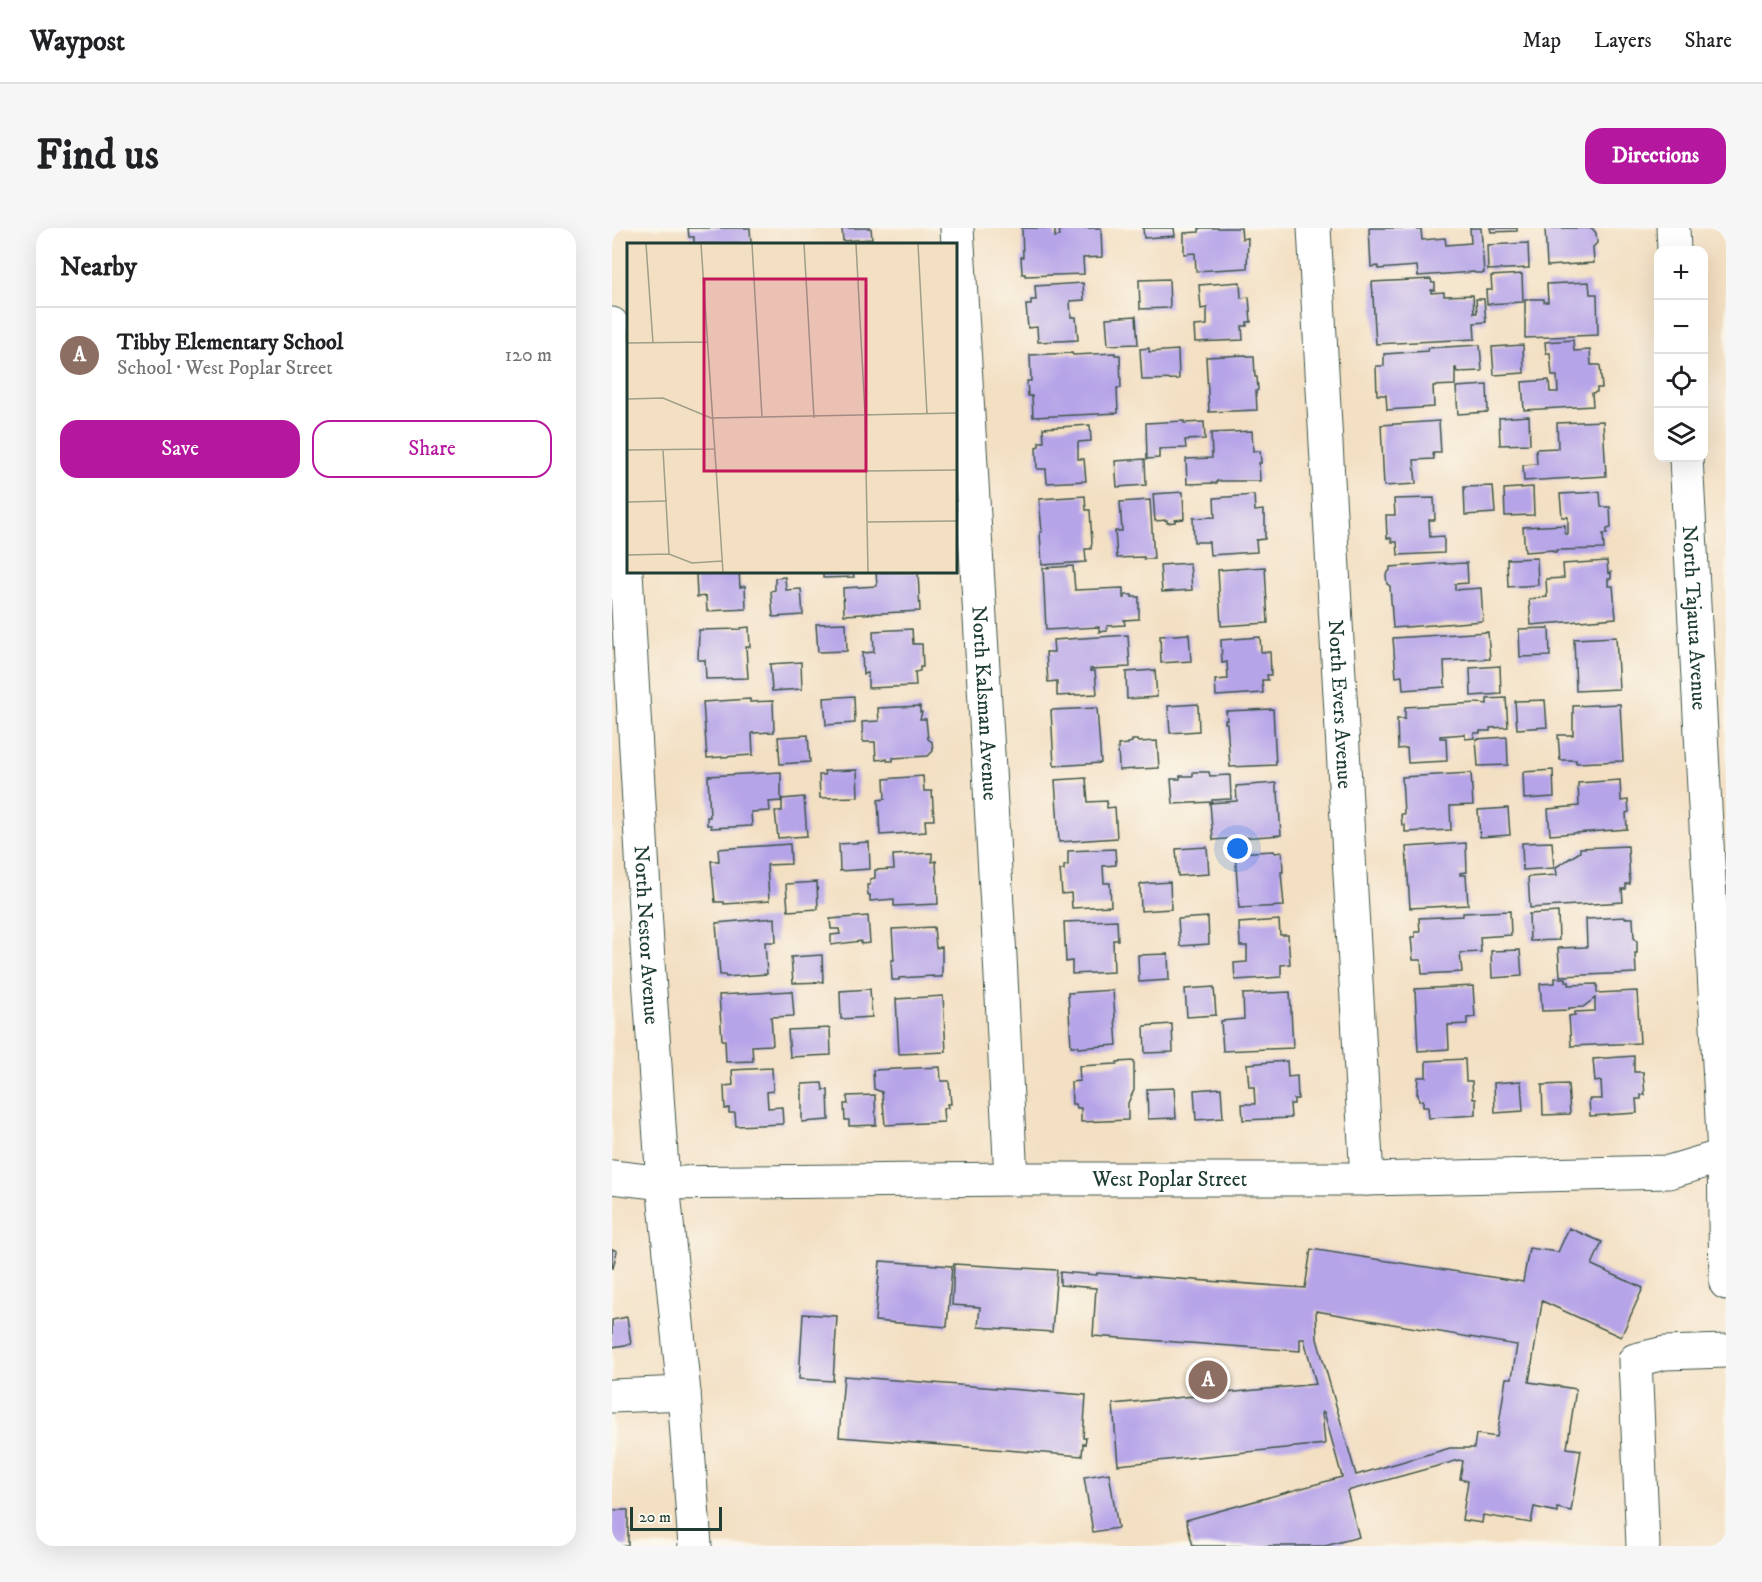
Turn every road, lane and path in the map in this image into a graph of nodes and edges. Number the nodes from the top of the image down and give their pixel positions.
1 (957, 228) edge
2 (1314, 228) edge
3 (1673, 228) edge
4 (1674, 246) edge
5 (612, 324) edge
6 (1686, 462) edge
7 (622, 661) edge
8 (1725, 1155) edge
9 (612, 1178) edge
10 (1011, 1179) junction
11 (1367, 1179) junction
12 (663, 1183) junction
13 (1726, 1283) edge
14 (1726, 1351) edge
15 (684, 1393) junction
16 (612, 1396) edge
17 (695, 1546) edge
18 (1643, 1546) edge

1 - 10 street, North Kalsman Avenue
2 - 11 street, North Evers Avenue
3 - 4 street
5 - 7 street, North Nestor Avenue
6 - 8 street, North Tajauta Avenue
7 - 12 street, North Nestor Avenue
8 - 11 street, West Poplar Street
8 - 13 street, North Tajauta Avenue
9 - 12 street, West Poplar Street
10 - 11 street, West Poplar Street
10 - 12 street, West Poplar Street
12 - 15 street, North Nestor Avenue
14 - 18 street
15 - 16 street
15 - 17 street, North Nestor Avenue

